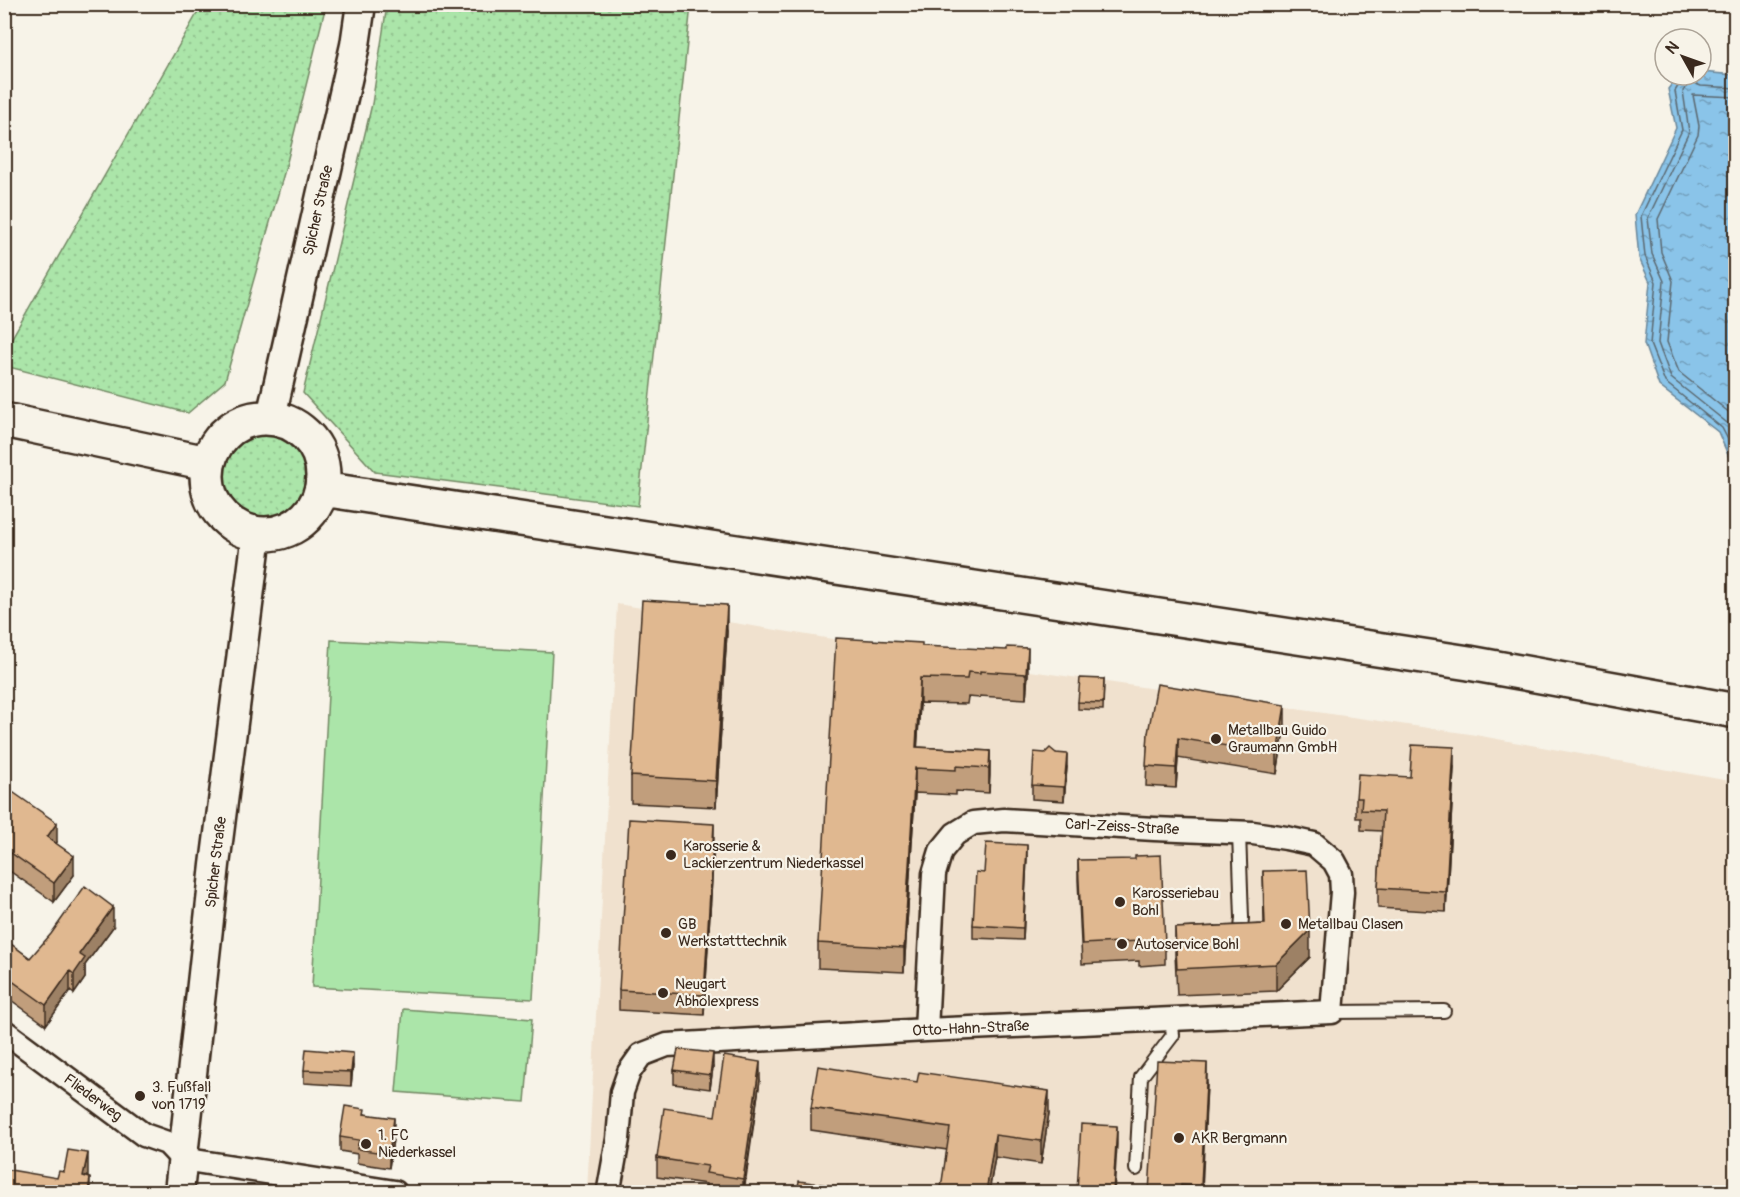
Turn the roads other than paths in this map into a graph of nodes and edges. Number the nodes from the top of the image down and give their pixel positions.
1 (361, 4) edge
2 (271, 417) junction
3 (4, 420) edge
4 (207, 463) junction
5 (322, 489) junction
6 (257, 534) junction
7 (1736, 711) edge
8 (1239, 833) junction
9 (1224, 937) edge
10 (1444, 1011) dead end
11 (1332, 1012) junction
12 (1171, 1019) junction
13 (926, 1030) junction
14 (4, 1031) edge
15 (182, 1159) junction
16 (1136, 1169) dead end
17 (609, 1191) edge
18 (179, 1192) edge
19 (395, 1192) edge

1 - 2 street, Spicher Straße
2 - 4 main road
2 - 5 main road
3 - 4 main road
4 - 6 main road
5 - 6 main road
5 - 7 main road
6 - 15 street, Spicher Straße
8 - 9 lane
8 - 11 street, Carl-Zeiss-Straße
8 - 13 street, Carl-Zeiss-Straße
10 - 11 lane, Otto-Hahn-Straße
11 - 12 street, Otto-Hahn-Straße
12 - 13 street, Otto-Hahn-Straße
12 - 16 lane
13 - 17 street, Otto-Hahn-Straße
14 - 15 street, Fliederweg
15 - 18 street, Spicher Straße
15 - 19 street

